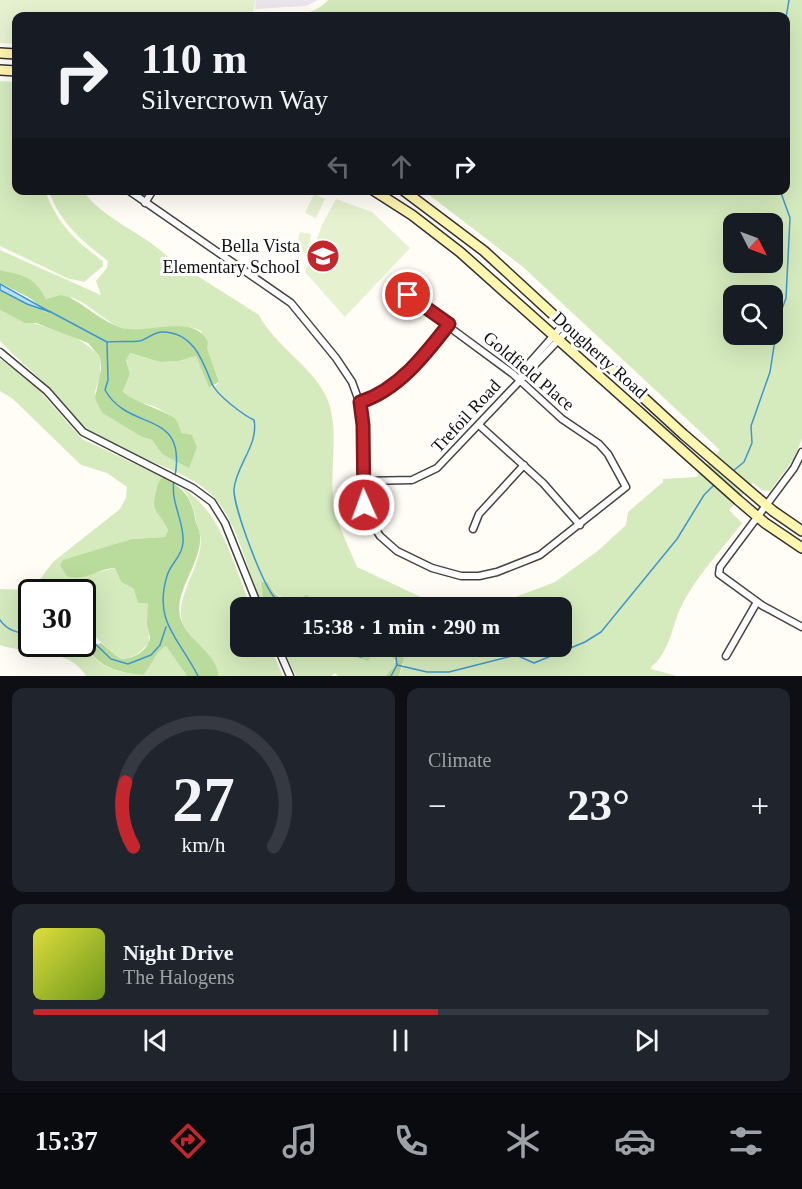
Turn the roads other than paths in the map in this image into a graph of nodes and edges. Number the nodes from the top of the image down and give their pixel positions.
1 (135, 195) edge
2 (150, 195) edge
3 (381, 195) edge
4 (410, 195) edge
5 (146, 203) junction
6 (401, 288) dead end
7 (449, 324) junction
8 (566, 327) junction
9 (556, 338) junction
10 (0, 352) edge
11 (520, 380) junction
12 (360, 402) junction
13 (479, 425) junction
14 (802, 452) edge
15 (524, 465) junction
16 (362, 481) junction
17 (766, 504) junction
18 (758, 516) junction
19 (580, 525) junction
20 (473, 529) dead end
21 (802, 531) edge
22 (802, 548) edge
23 (254, 597) edge
24 (757, 602) junction
25 (802, 627) edge
26 (726, 656) dead end
27 (282, 657) edge
28 (290, 676) edge

1 - 5 street
2 - 5 street
3 - 9 main road, Dougherty Road
4 - 8 main road, Dougherty Road
5 - 12 street
6 - 7 street, Goldfield Place
7 - 11 street, Goldfield Place
7 - 12 street
8 - 9 street, Trefoil Road
8 - 17 main road, Dougherty Road
9 - 11 street, Trefoil Road
9 - 18 main road, Dougherty Road
10 - 23 street
11 - 13 street, Trefoil Road
11 - 19 street, Goldfield Place
12 - 16 street
13 - 15 street
13 - 16 street, Trefoil Road
14 - 17 street
15 - 19 street
15 - 20 street
16 - 19 street
17 - 18 street
17 - 21 main road, Dougherty Road
18 - 22 main road, Dougherty Road
18 - 24 street
24 - 25 street
24 - 26 street
27 - 28 street

